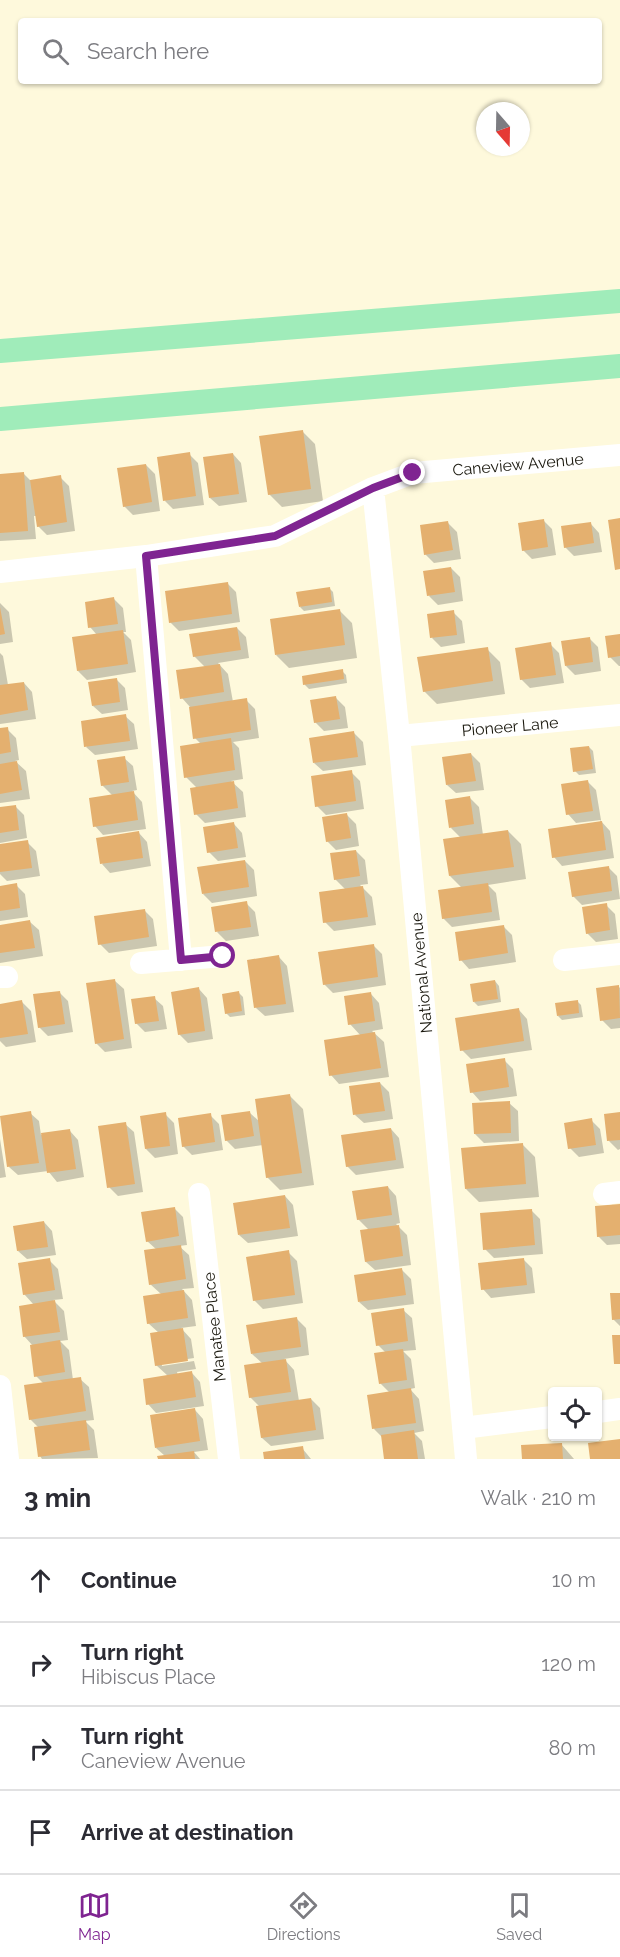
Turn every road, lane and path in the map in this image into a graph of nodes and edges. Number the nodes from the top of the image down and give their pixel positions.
1 (620, 455) edge
2 (373, 488) junction
3 (146, 556) junction
4 (0, 572) edge
5 (620, 715) edge
6 (399, 736) junction
7 (620, 954) edge
8 (223, 956) dead end
9 (181, 960) junction
10 (564, 960) dead end
11 (141, 963) dead end
12 (199, 1194) dead end
13 (0, 1386) edge
14 (620, 1409) edge
15 (602, 1411) edge
16 (548, 1417) edge
17 (463, 1428) junction
18 (8, 1459) edge
19 (229, 1459) edge
20 (466, 1459) edge

1 - 2 street, Caneview Avenue
2 - 3 street, Caneview Avenue
2 - 6 street, National Avenue
3 - 4 street, Caneview Avenue
3 - 9 street
5 - 6 street, Pioneer Lane
6 - 17 street, National Avenue
7 - 10 street
8 - 9 street
9 - 11 street
12 - 19 street, Manatee Place
13 - 18 street
14 - 15 street
16 - 17 street
17 - 20 street, National Avenue

